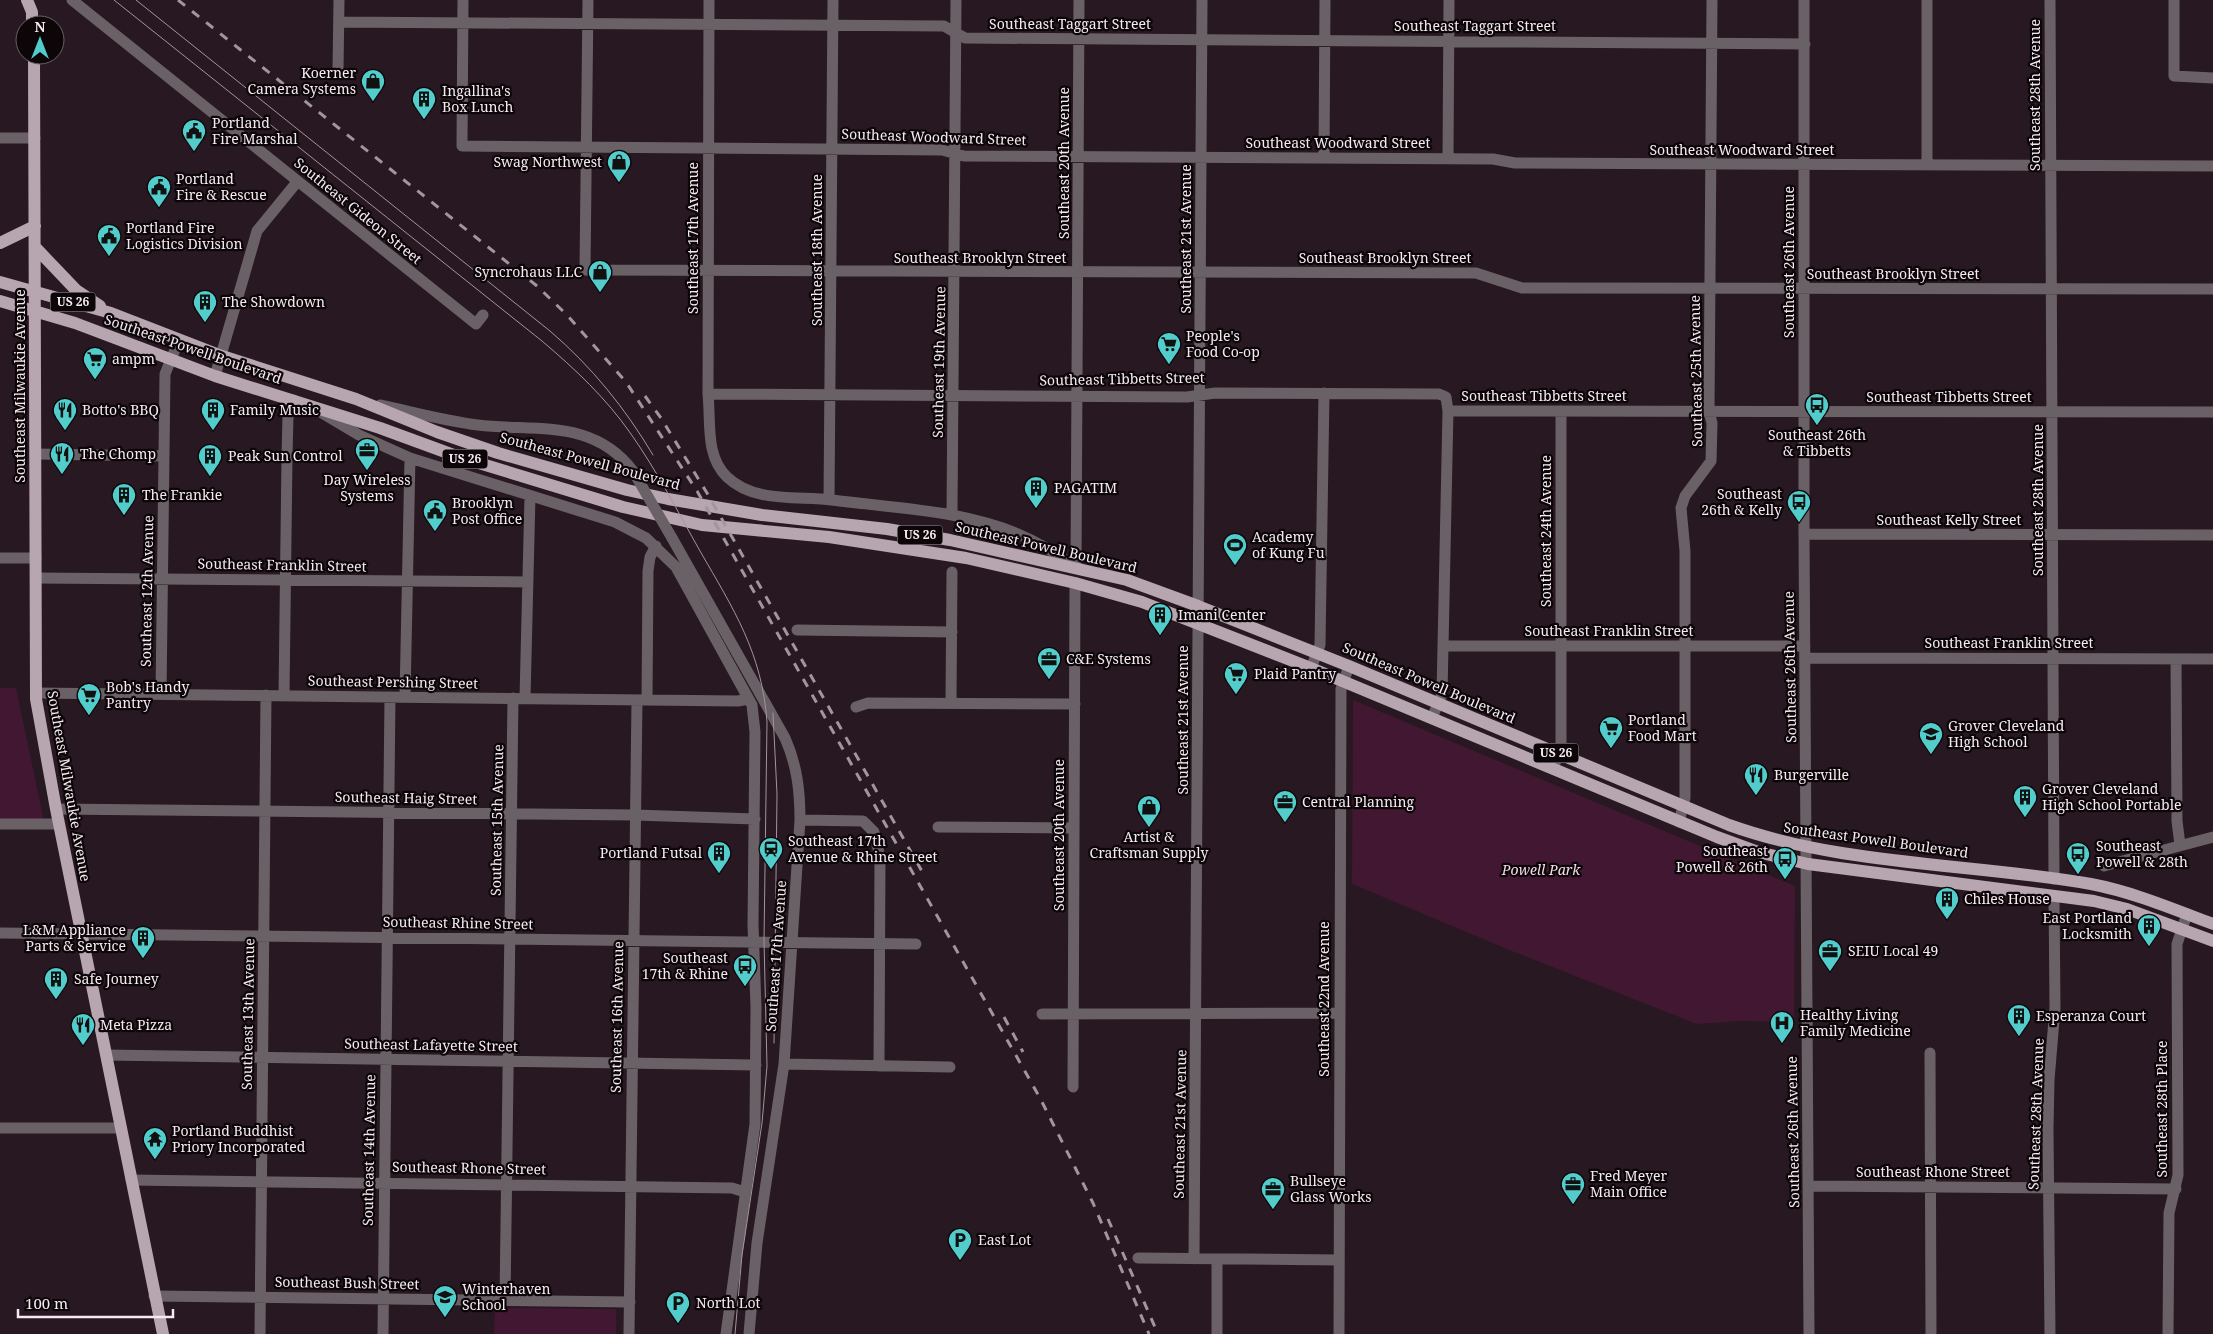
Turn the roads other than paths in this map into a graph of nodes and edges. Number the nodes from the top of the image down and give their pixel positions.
1 (39, 0) edge
2 (72, 0) edge
3 (339, 0) edge
4 (463, 0) edge
5 (588, 0) edge
6 (709, 0) edge
7 (832, 0) edge
8 (956, 0) edge
9 (1080, 0) edge
10 (1202, 0) edge
11 (1326, 0) edge
12 (1449, 0) edge
13 (1712, 0) edge
14 (1804, 0) edge
15 (1927, 0) edge
16 (2050, 0) edge
17 (2174, 0) edge
18 (31, 12) edge
19 (339, 22) junction
20 (463, 23) junction
21 (588, 24) junction
22 (709, 24) junction
23 (832, 25) junction
24 (956, 32) junction
25 (1080, 39) junction
26 (1202, 39) junction
27 (1325, 40) junction
28 (1448, 40) junction
29 (1711, 44) junction
30 (1804, 44) junction
31 (34, 65) edge
32 (338, 71) dead end
33 (2213, 78) edge
34 (0, 138) edge
35 (35, 138) junction
36 (586, 148) junction
37 (709, 148) junction
38 (832, 148) junction
39 (955, 153) junction
40 (1079, 157) junction
41 (1201, 157) junction
42 (1324, 158) junction
43 (1448, 158) junction
44 (1711, 166) junction
45 (1804, 166) junction
46 (1927, 166) junction
47 (2049, 166) junction
48 (2213, 166) edge
49 (297, 182) junction
50 (35, 226) junction
51 (3, 239) edge
52 (35, 247) junction
53 (708, 272) junction
54 (832, 272) junction
55 (955, 273) junction
56 (1079, 273) junction
57 (1201, 273) junction
58 (0, 282) edge
59 (1710, 289) junction
60 (1804, 289) junction
61 (2052, 289) junction
62 (2213, 289) edge
63 (35, 291) junction
64 (0, 302) edge
65 (35, 311) junction
66 (111, 313) junction
67 (483, 315) dead end
68 (179, 340) junction
69 (222, 356) junction
70 (170, 360) junction
71 (215, 376) junction
72 (1324, 393) junction
73 (708, 394) junction
74 (830, 395) junction
75 (954, 395) junction
76 (1200, 395) junction
77 (1077, 396) junction
78 (294, 400) junction
79 (356, 400) junction
80 (308, 404) junction
81 (1448, 411) junction
82 (1561, 411) junction
83 (1709, 412) junction
84 (1805, 412) junction
85 (2213, 412) edge
86 (2053, 413) junction
87 (34, 454) junction
88 (164, 456) junction
89 (410, 458) junction
90 (530, 496) junction
91 (829, 500) junction
92 (952, 515) junction
93 (1804, 534) junction
94 (2213, 535) edge
95 (2053, 536) junction
96 (656, 546) junction
97 (0, 558) edge
98 (36, 558) junction
99 (1076, 567) junction
100 (952, 572) dead end
101 (36, 578) junction
102 (161, 579) junction
103 (285, 580) junction
104 (408, 582) junction
105 (528, 582) junction
106 (1076, 583) junction
107 (1198, 606) junction
108 (1198, 623) junction
109 (798, 630) dead end
110 (952, 632) junction
111 (1443, 646) junction
112 (1560, 646) junction
113 (1684, 646) junction
114 (1805, 646) junction
115 (1317, 653) junction
116 (1805, 658) junction
117 (2054, 658) junction
118 (2176, 659) junction
119 (2213, 659) edge
120 (1350, 666) junction
121 (1311, 668) junction
122 (1344, 681) junction
123 (36, 692) junction
124 (161, 694) junction
125 (266, 695) junction
126 (284, 695) junction
127 (390, 697) junction
128 (405, 697) junction
129 (519, 698) junction
130 (748, 699) junction
131 (642, 700) junction
132 (952, 702) junction
133 (1438, 703) junction
134 (1075, 704) junction
135 (856, 707) dead end
136 (1432, 718) junction
137 (1559, 754) junction
138 (1553, 769) junction
139 (1684, 806) junction
140 (56, 809) junction
141 (266, 812) junction
142 (389, 813) junction
143 (511, 815) junction
144 (635, 815) junction
145 (755, 819) junction
146 (800, 820) junction
147 (1679, 822) junction
148 (0, 824) edge
149 (59, 824) junction
150 (938, 827) dead end
151 (1074, 828) junction
152 (2213, 837) edge
153 (2180, 845) junction
154 (1808, 847) junction
155 (1808, 864) junction
156 (2104, 866) dead end
157 (2054, 879) junction
158 (2054, 896) junction
159 (2187, 914) junction
160 (2213, 924) edge
161 (2181, 929) junction
162 (0, 933) edge
163 (82, 934) junction
164 (264, 935) junction
165 (387, 937) junction
166 (511, 939) junction
167 (633, 939) junction
168 (753, 941) junction
169 (792, 941) junction
170 (2213, 941) edge
171 (880, 944) junction
172 (916, 944) dead end
173 (1197, 1013) junction
174 (1338, 1013) junction
175 (1042, 1014) dead end
176 (1074, 1014) junction
177 (1930, 1053) dead end
178 (106, 1055) junction
179 (262, 1058) junction
180 (386, 1059) junction
181 (510, 1062) junction
182 (632, 1063) junction
183 (784, 1064) junction
184 (756, 1065) junction
185 (879, 1066) junction
186 (950, 1067) dead end
187 (1073, 1087) dead end
188 (0, 1128) edge
189 (120, 1128) junction
190 (131, 1180) junction
191 (260, 1181) junction
192 (384, 1183) junction
193 (507, 1184) junction
194 (631, 1185) junction
195 (1809, 1186) junction
196 (1931, 1186) junction
197 (2049, 1188) junction
198 (2176, 1188) junction
199 (745, 1192) junction
200 (1138, 1258) dead end
201 (1194, 1259) junction
202 (1217, 1259) junction
203 (1339, 1260) junction
204 (154, 1296) junction
205 (260, 1297) junction
206 (383, 1299) junction
207 (505, 1302) junction
208 (630, 1302) junction
209 (163, 1334) edge
210 (260, 1334) edge
211 (383, 1334) edge
212 (629, 1334) edge
213 (726, 1334) edge
214 (749, 1334) edge
215 (1217, 1334) edge
216 (1339, 1334) edge
217 (1809, 1334) edge
218 (1931, 1334) edge
219 (2050, 1334) edge
220 (2168, 1334) edge

1 - 18 main road
2 - 49 street, Southeast Gideon Street
3 - 19 street
4 - 20 street
5 - 21 street
6 - 22 street, Southeast 17th Avenue
7 - 23 street, Southeast 18th Avenue
8 - 24 street, Southeast 19th Avenue
9 - 25 street, Southeast 20th Avenue
10 - 26 street, Southeast 21st Avenue
11 - 27 street
12 - 28 street
13 - 29 street, Southeast 25th Avenue
14 - 30 street, Southeast 26th Avenue
15 - 46 street
16 - 47 street, Southeast 28th Avenue
17 - 33 street
19 - 20 street, Southeast Taggart Street
19 - 32 street
20 - 21 street, Southeast Taggart Street
20 - 36 street, Southeast Woodward Street
21 - 22 street, Southeast Taggart Street
21 - 36 street
22 - 23 street, Southeast Taggart Street
22 - 37 street, Southeast 17th Avenue
23 - 24 street, Southeast Taggart Street
23 - 38 street, Southeast 18th Avenue
24 - 25 street, Southeast Taggart Street
24 - 39 street, Southeast 19th Avenue
25 - 26 street, Southeast Taggart Street
25 - 40 street, Southeast 20th Avenue
26 - 27 street, Southeast Taggart Street
26 - 41 street, Southeast 21st Avenue
27 - 28 street, Southeast Taggart Street
27 - 42 street
28 - 29 street, Southeast Taggart Street
28 - 43 street
29 - 30 street, Southeast Taggart Street
29 - 44 street, Southeast 25th Avenue
30 - 45 street, Southeast 26th Avenue
31 - 35 main road, Southeast Milwaukie Avenue
34 - 35 street
35 - 50 main road, Southeast Milwaukie Avenue
36 - 37 street, Southeast Woodward Street
36 - 53 street, Southeast Brooklyn Street
37 - 38 street, Southeast Woodward Street
37 - 53 street, Southeast 17th Avenue
38 - 39 street, Southeast Woodward Street
38 - 54 street, Southeast 18th Avenue
39 - 40 street, Southeast Woodward Street
39 - 55 street, Southeast 19th Avenue
40 - 41 street, Southeast Woodward Street
40 - 56 street, Southeast 20th Avenue
41 - 42 street, Southeast Woodward Street
41 - 57 street, Southeast 21st Avenue
42 - 43 street, Southeast Woodward Street
43 - 44 street, Southeast Woodward Street
44 - 45 street, Southeast Woodward Street
44 - 59 street, Southeast 25th Avenue
45 - 46 street, Southeast Woodward Street
45 - 60 street, Southeast 26th Avenue
46 - 47 street, Southeast Woodward Street
47 - 48 street, Southeast Woodward Street
47 - 61 street, Southeast 28th Avenue
49 - 67 street, Southeast Gideon Street
49 - 69 street
50 - 51 main road
50 - 52 main road, Southeast Milwaukie Avenue
52 - 63 main road, Southeast Milwaukie Avenue
52 - 66 main road
53 - 54 street, Southeast Brooklyn Street
53 - 73 street, Southeast 17th Avenue
54 - 55 street, Southeast Brooklyn Street
54 - 74 street, Southeast 18th Avenue
55 - 56 street, Southeast Brooklyn Street
55 - 75 street, Southeast 19th Avenue
56 - 57 street, Southeast Brooklyn Street
56 - 77 street, Southeast 20th Avenue
57 - 59 street, Southeast Brooklyn Street
57 - 76 street, Southeast 21st Avenue
58 - 63 main road, Southeast Powell Boulevard / US 26
59 - 60 street, Southeast Brooklyn Street
59 - 83 street, Southeast 25th Avenue
60 - 61 street, Southeast Brooklyn Street
60 - 84 street, Southeast 26th Avenue
61 - 62 street, Southeast Brooklyn Street
61 - 86 street, Southeast 28th Avenue
63 - 65 main road, Southeast Milwaukie Avenue
63 - 66 main road, Southeast Powell Boulevard / US 26
64 - 65 main road, Southeast Powell Boulevard / US 26
65 - 70 main road, Southeast Powell Boulevard / US 26
65 - 87 main road, Southeast Milwaukie Avenue
66 - 68 main road, Southeast Powell Boulevard / US 26
68 - 69 main road, Southeast Powell Boulevard / US 26
68 - 70 street, Southeast 12th Avenue
69 - 71 street
69 - 79 main road, Southeast Powell Boulevard / US 26
70 - 71 main road, Southeast Powell Boulevard / US 26
70 - 88 street, Southeast 12th Avenue
71 - 78 main road, Southeast Powell Boulevard / US 26
72 - 76 street, Southeast Tibbetts Street
72 - 81 street, Southeast Tibbetts Street
72 - 115 street
73 - 74 street, Southeast Tibbetts Street
73 - 91 street, Southeast 17th Avenue
74 - 75 street, Southeast Tibbetts Street
74 - 91 street, Southeast 18th Avenue
75 - 77 street, Southeast Tibbetts Street
75 - 92 street, Southeast 19th Avenue
76 - 77 street, Southeast Tibbetts Street
76 - 107 street, Southeast 21st Avenue
77 - 99 street, Southeast 20th Avenue
78 - 80 main road, Southeast Powell Boulevard / US 26
78 - 103 street
79 - 99 main road, Southeast Powell Boulevard / US 26
79 - 146 street, Southeast 17th Avenue, bridge
80 - 89 street, Southeast 17th Avenue
80 - 106 main road, Southeast Powell Boulevard / US 26
81 - 82 street, Southeast Tibbetts Street
81 - 111 street
82 - 83 street, Southeast Tibbetts Street
82 - 112 street, Southeast 24th Avenue
83 - 84 street, Southeast Tibbetts Street
83 - 113 street, Southeast 25th Avenue
84 - 86 street, Southeast Tibbetts Street
84 - 93 street, Southeast 26th Avenue
85 - 86 street, Southeast Tibbetts Street
86 - 95 street, Southeast 28th Avenue
87 - 88 street
87 - 98 main road, Southeast Milwaukie Avenue
88 - 102 street, Southeast 12th Avenue
89 - 90 street, Southeast 17th Avenue
89 - 104 street
90 - 96 street, Southeast 17th Avenue
90 - 105 street, Southeast 15th Avenue
91 - 92 street
92 - 99 street
93 - 95 street, Southeast Kelly Street
93 - 114 street, Southeast 26th Avenue
94 - 95 street, Southeast Kelly Street
95 - 117 street, Southeast 28th Avenue
96 - 130 street, Southeast 17th Avenue
96 - 131 street, Southeast 16th Avenue
97 - 98 street
98 - 101 main road, Southeast Milwaukie Avenue
99 - 107 main road, Southeast Powell Boulevard / US 26
100 - 110 street
101 - 102 street, Southeast Franklin Street
101 - 123 main road, Southeast Milwaukie Avenue
102 - 103 street, Southeast Franklin Street
102 - 124 street, Southeast 12th Avenue
103 - 104 street, Southeast Franklin Street
103 - 126 street
104 - 105 street, Southeast Franklin Street
104 - 128 street
105 - 129 street, Southeast 15th Avenue
106 - 108 main road, Southeast Powell Boulevard / US 26
106 - 134 street, Southeast 20th Avenue
107 - 108 street, Southeast 21st Avenue
107 - 115 main road, Southeast Powell Boulevard / US 26
108 - 121 main road, Southeast Powell Boulevard / US 26
108 - 173 street, Southeast 21st Avenue
109 - 110 street
110 - 132 street
111 - 112 street, Southeast Franklin Street
111 - 133 street
112 - 113 street, Southeast Franklin Street
112 - 137 street, Southeast 24th Avenue
113 - 114 street, Southeast Franklin Street
113 - 139 street, Southeast 25th Avenue
114 - 116 street, Southeast 26th Avenue
115 - 120 main road, Southeast Powell Boulevard / US 26
115 - 121 street
116 - 117 street, Southeast Franklin Street
116 - 154 street, Southeast 26th Avenue
117 - 118 street, Southeast Franklin Street
117 - 157 street, Southeast 28th Avenue
118 - 119 street, Southeast Franklin Street
118 - 153 street
120 - 122 street, Southeast 22nd Avenue
120 - 133 main road, Southeast Powell Boulevard / US 26
121 - 122 main road, Southeast Powell Boulevard / US 26
122 - 136 main road, Southeast Powell Boulevard / US 26
122 - 174 street, Southeast 22nd Avenue
123 - 124 street, Southeast Pershing Street
123 - 140 main road, Southeast Milwaukie Avenue
124 - 125 street, Southeast Pershing Street
125 - 126 street, Southeast Pershing Street
125 - 141 street, Southeast 13th Avenue
126 - 127 street, Southeast Pershing Street
127 - 128 street, Southeast Pershing Street
127 - 142 street, Southeast 14th Avenue
128 - 129 street, Southeast Pershing Street
129 - 131 street, Southeast Pershing Street
129 - 143 street, Southeast 15th Avenue
130 - 131 street, Southeast Pershing Street
130 - 145 street, Southeast 17th Avenue
131 - 144 street, Southeast 16th Avenue
132 - 134 street
132 - 135 street
133 - 136 street
133 - 137 main road, Southeast Powell Boulevard / US 26
134 - 151 street, Southeast 20th Avenue
136 - 138 main road, Southeast Powell Boulevard / US 26
137 - 138 street, Southeast 24th Avenue
137 - 139 main road, Southeast Powell Boulevard / US 26
138 - 147 main road, Southeast Powell Boulevard / US 26
139 - 147 street, Southeast 25th Avenue
139 - 154 main road, Southeast Powell Boulevard / US 26
140 - 141 street, Southeast Haig Street
140 - 149 main road, Southeast Milwaukie Avenue
141 - 142 street, Southeast Haig Street
141 - 164 street, Southeast 13th Avenue
142 - 143 street, Southeast Haig Street
142 - 165 street, Southeast 14th Avenue
143 - 144 street, Southeast Haig Street
143 - 166 street, Southeast 15th Avenue
144 - 145 street, Southeast Haig Street
144 - 167 street, Southeast 16th Avenue
145 - 168 street, Southeast 17th Avenue
146 - 169 street, Southeast 17th Avenue
146 - 171 street
147 - 155 main road, Southeast Powell Boulevard / US 26
148 - 149 street
149 - 163 main road, Southeast Milwaukie Avenue
150 - 151 street
151 - 176 street, Southeast 20th Avenue
152 - 153 street
153 - 156 street
154 - 155 street, Southeast 26th Avenue
154 - 157 main road, Southeast Powell Boulevard / US 26
155 - 158 main road, Southeast Powell Boulevard / US 26
155 - 195 street, Southeast 26th Avenue
157 - 159 main road, Southeast Powell Boulevard / US 26
158 - 161 main road, Southeast Powell Boulevard / US 26
158 - 197 street, Southeast 28th Avenue
159 - 160 main road, Southeast Powell Boulevard / US 26
159 - 161 street, Southeast 28th Place
161 - 170 main road, Southeast Powell Boulevard / US 26
161 - 198 street, Southeast 28th Place
162 - 163 street, Southeast Rhine Street
163 - 164 street, Southeast Rhine Street
163 - 178 main road, Southeast Milwaukie Avenue
164 - 165 street, Southeast Rhine Street
164 - 179 street, Southeast 13th Avenue
165 - 166 street, Southeast Rhine Street
165 - 180 street, Southeast 14th Avenue
166 - 167 street, Southeast Rhine Street
166 - 181 street, Southeast 15th Avenue
167 - 168 street, Southeast Rhine Street
167 - 182 street, Southeast 16th Avenue
168 - 169 street, Southeast Rhine Street
168 - 184 street, Southeast 17th Avenue
169 - 171 street, Southeast Rhine Street
169 - 183 street, Southeast 17th Avenue
171 - 172 street, Southeast Rhine Street
171 - 185 street
173 - 174 street
173 - 176 street
173 - 201 street, Southeast 21st Avenue
174 - 203 street, Southeast 22nd Avenue
175 - 176 street
176 - 187 street, Southeast 20th Avenue
177 - 196 street
178 - 179 street, Southeast Lafayette Street
178 - 189 main road, Southeast Milwaukie Avenue
179 - 180 street, Southeast Lafayette Street
179 - 191 street, Southeast 13th Avenue
180 - 181 street, Southeast Lafayette Street
180 - 192 street, Southeast 14th Avenue
181 - 182 street, Southeast Lafayette Street
181 - 193 street, Southeast 15th Avenue
182 - 184 street, Southeast Lafayette Street
182 - 194 street, Southeast 16th Avenue
183 - 185 street
183 - 214 street, Southeast 17th Avenue
184 - 199 street, Southeast 17th Avenue
185 - 186 street
188 - 189 street
189 - 190 main road, Southeast Milwaukie Avenue
190 - 191 street, Southeast Rhone Street
190 - 204 main road, Southeast Milwaukie Avenue
191 - 192 street, Southeast Rhone Street
191 - 205 street, Southeast 13th Avenue
192 - 193 street, Southeast Rhone Street
192 - 206 street, Southeast 14th Avenue
193 - 194 street, Southeast Rhone Street
193 - 207 street, Southeast 15th Avenue
194 - 199 street, Southeast Rhone Street
194 - 208 street, Southeast 16th Avenue
195 - 196 street, Southeast Rhone Street
195 - 217 street, Southeast 26th Avenue
196 - 197 street, Southeast Rhone Street
196 - 218 street
197 - 198 street, Southeast Rhone Street
197 - 219 street, Southeast 28th Avenue
198 - 220 street, Southeast 28th Place
199 - 213 street, Southeast 17th Avenue
200 - 201 street
201 - 202 street
202 - 203 street
202 - 215 street
203 - 216 street, Southeast 22nd Avenue
204 - 205 street, Southeast Bush Street
204 - 209 main road, Southeast Milwaukie Avenue
205 - 206 street, Southeast Bush Street
205 - 210 street, Southeast 13th Avenue
206 - 207 street, Southeast Bush Street
206 - 211 street, Southeast 14th Avenue
207 - 208 street, Southeast Bush Street
208 - 212 street, Southeast 16th Avenue

